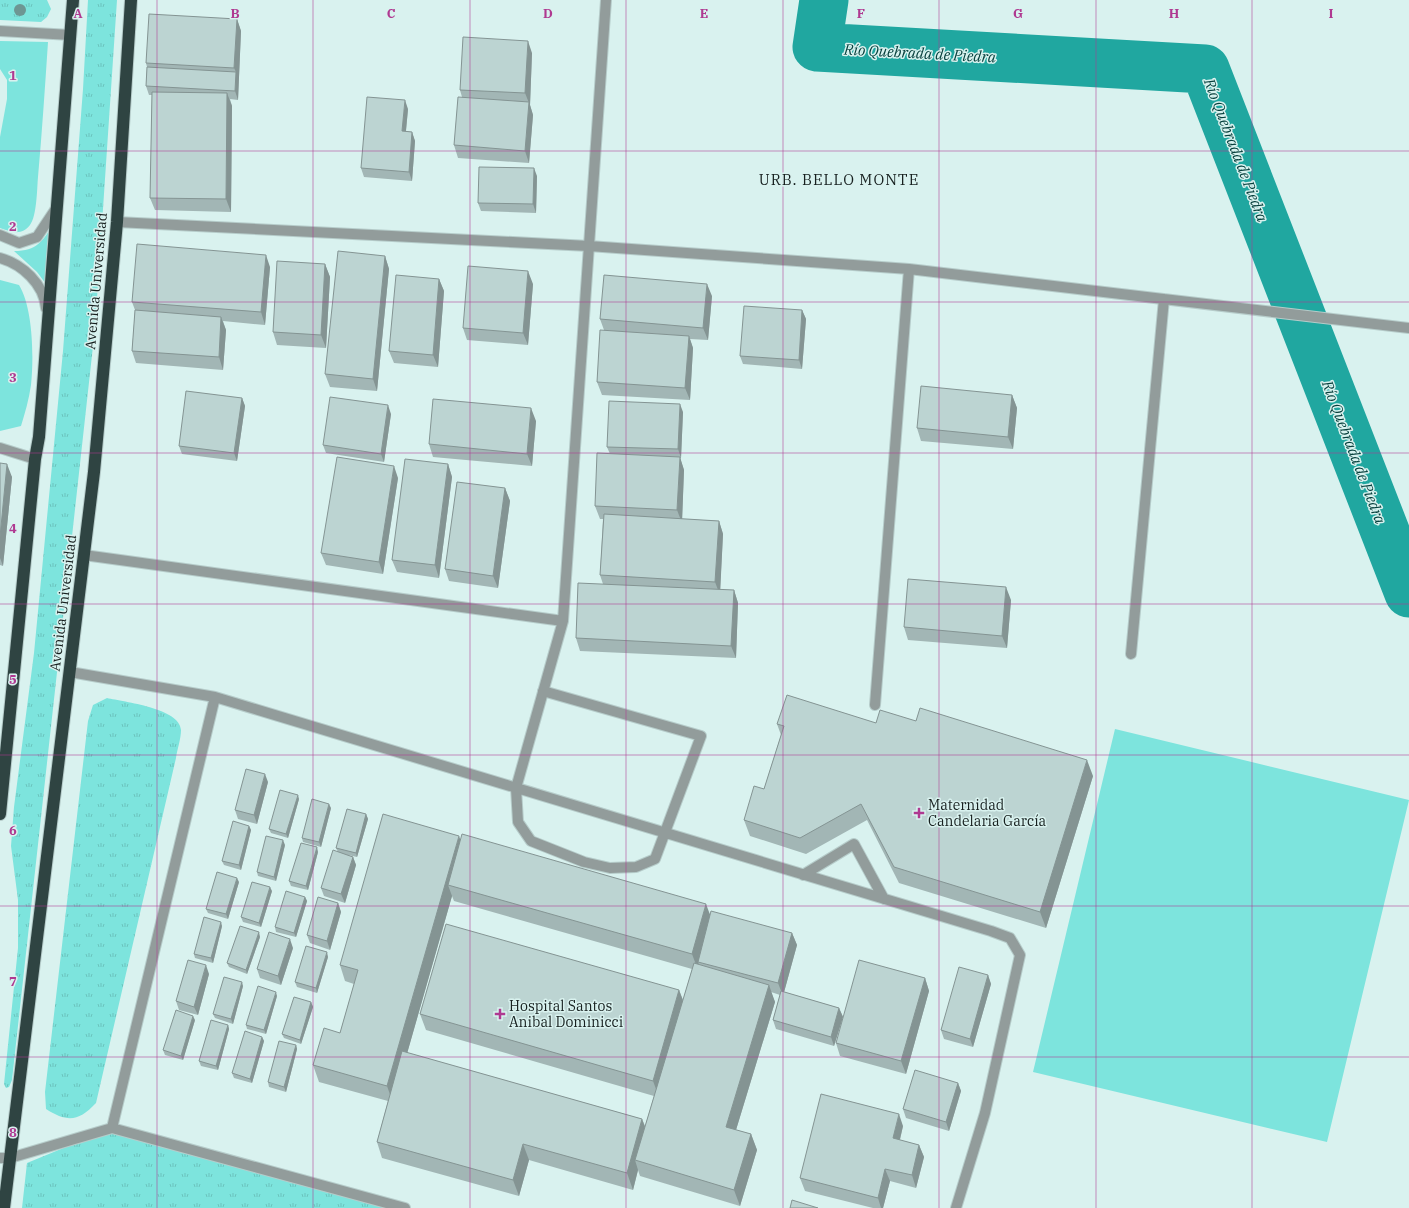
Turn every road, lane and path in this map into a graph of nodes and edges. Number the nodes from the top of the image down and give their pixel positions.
1 (73, 0) edge
2 (131, 0) edge
3 (606, 0) edge
4 (0, 31) edge
5 (70, 35) junction
6 (57, 206) junction
7 (116, 222) junction
8 (0, 235) edge
9 (589, 246) junction
10 (0, 258) edge
11 (909, 269) junction
12 (1164, 299) junction
13 (48, 324) junction
14 (1409, 328) edge
15 (0, 448) edge
16 (35, 459) junction
17 (84, 555) junction
18 (563, 621) junction
19 (1131, 654) dead end
20 (70, 672) junction
21 (543, 691) junction
22 (215, 697) junction
23 (875, 705) dead end
24 (516, 788) junction
25 (0, 814) edge
26 (665, 834) junction
27 (803, 875) junction
28 (884, 899) junction
29 (112, 1128) junction
30 (5, 1158) edge
31 (4, 1208) edge
32 (405, 1208) edge
33 (956, 1208) edge

1 - 5 highway
2 - 7 highway, Avenida Universidad
3 - 9 street
4 - 5 street
5 - 6 highway
6 - 8 street
6 - 13 highway
7 - 9 street
7 - 17 highway, Avenida Universidad
9 - 11 street
9 - 18 street
10 - 13 street
11 - 12 street
11 - 23 street
12 - 14 street
12 - 19 street
13 - 16 highway
15 - 16 street
16 - 25 highway
17 - 18 street
17 - 20 highway, Avenida Universidad
18 - 21 street
20 - 22 street
20 - 30 highway, Avenida Universidad
21 - 24 street
21 - 26 street
22 - 24 street
22 - 29 street
24 - 26 street
24 - 26 street
26 - 27 street
27 - 28 street
27 - 28 street
28 - 33 street
29 - 30 street
29 - 32 street
30 - 31 highway, Avenida Universidad

